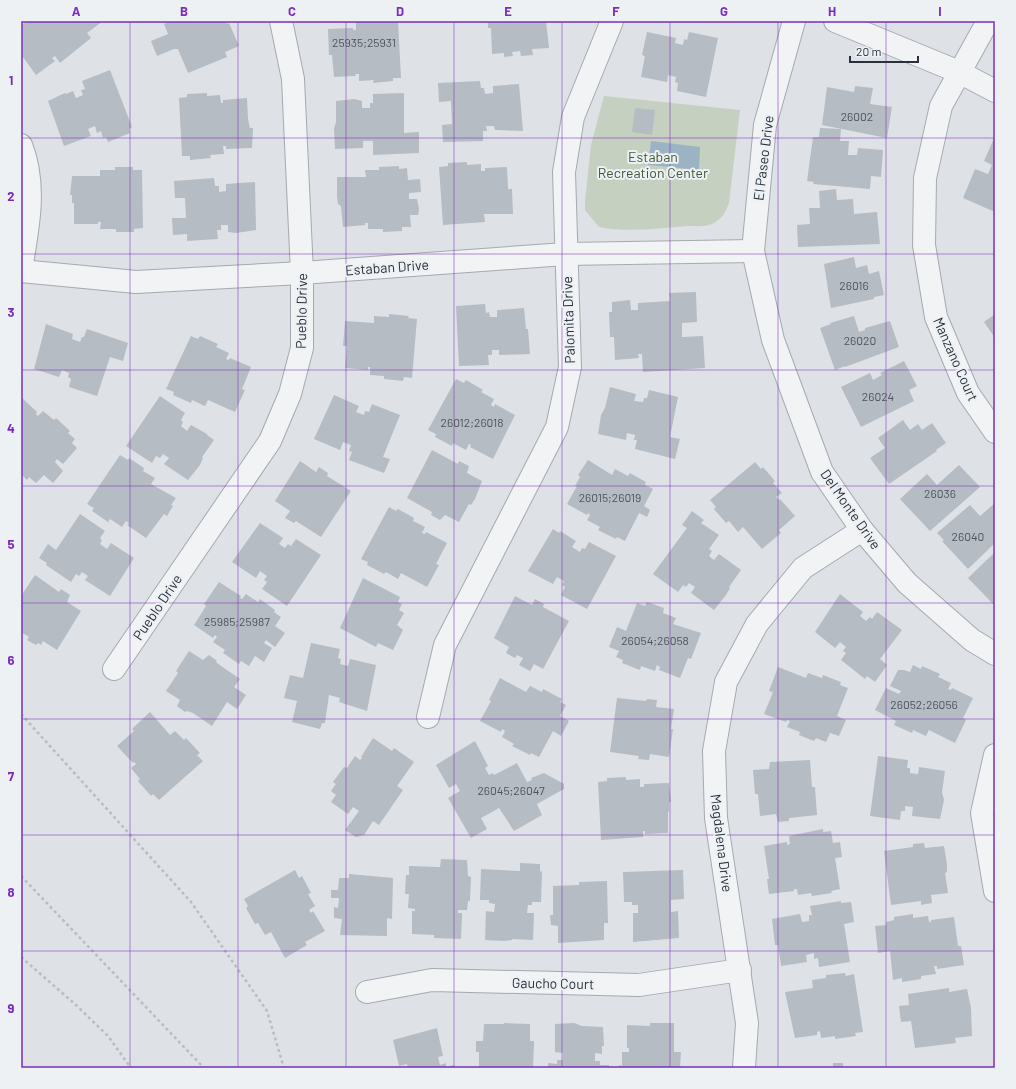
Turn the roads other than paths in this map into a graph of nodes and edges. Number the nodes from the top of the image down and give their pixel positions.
1 (281, 21) edge
2 (612, 21) edge
3 (794, 21) edge
4 (835, 21) edge
5 (988, 21) edge
6 (959, 72) junction
7 (995, 91) edge
8 (21, 145) edge
9 (753, 250) junction
10 (565, 254) junction
11 (21, 270) edge
12 (302, 273) junction
13 (995, 432) edge
14 (862, 530) junction
15 (995, 654) edge
16 (114, 669) dead end
17 (428, 716) dead end
18 (995, 755) edge
19 (995, 891) edge
20 (740, 970) junction
21 (367, 992) dead end
22 (744, 1068) edge

1 - 12 street, Pueblo Drive
2 - 10 street, Palomita Drive
3 - 9 street, El Paseo Drive
4 - 6 street
5 - 6 street, Manzano Court
6 - 7 street
6 - 13 street, Manzano Court
8 - 11 street
9 - 10 street, Estaban Drive
9 - 14 street, Del Monte Drive
10 - 12 street, Estaban Drive
10 - 17 street, Palomita Drive
11 - 12 street, Estaban Drive
12 - 16 street, Pueblo Drive
14 - 15 street, Del Monte Drive
14 - 20 street, Magdalena Drive
18 - 19 street
20 - 21 street, Gaucho Court
20 - 22 street, Magdalena Drive

